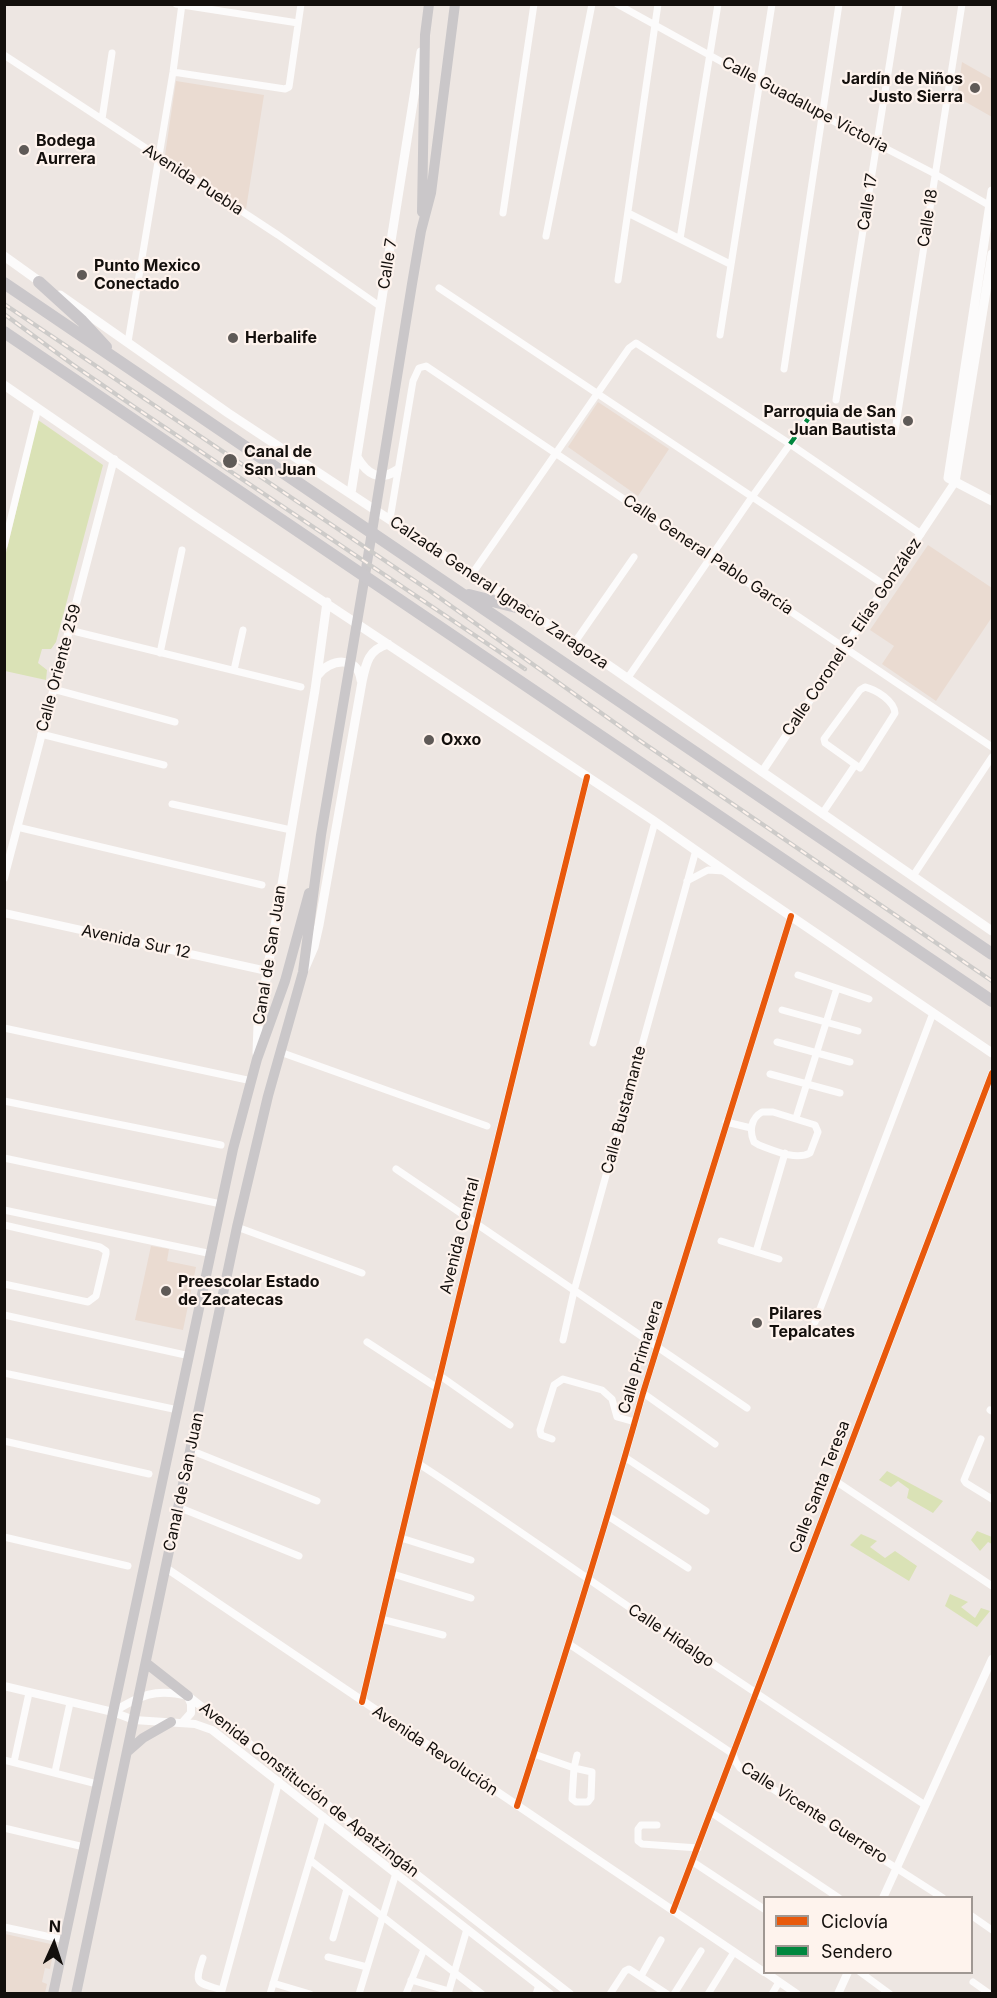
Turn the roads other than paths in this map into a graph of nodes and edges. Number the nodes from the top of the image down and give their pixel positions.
1 (301, 4) edge
2 (429, 4) edge
3 (454, 4) edge
4 (534, 4) edge
5 (592, 4) edge
6 (617, 4) edge
7 (658, 4) edge
8 (718, 4) edge
9 (772, 4) edge
10 (839, 4) edge
11 (898, 4) edge
12 (962, 4) edge
13 (180, 5) edge
14 (298, 23) junction
15 (654, 26) junction
16 (425, 35) junction
17 (112, 53) dead end
18 (4, 55) edge
19 (710, 55) junction
20 (173, 72) junction
21 (760, 83) junction
22 (822, 115) junction
23 (102, 119) junction
24 (877, 144) junction
25 (158, 157) junction
26 (935, 174) junction
27 (993, 191) edge
28 (991, 206) edge
29 (503, 213) dead end
30 (628, 213) junction
31 (421, 231) junction
32 (546, 236) dead end
33 (680, 239) junction
34 (993, 254) edge
35 (4, 256) edge
36 (730, 264) junction
37 (618, 280) dead end
38 (39, 282) junction
39 (4, 283) edge
40 (412, 284) joint
41 (439, 288) dead end
42 (381, 307) junction
43 (4, 332) edge
44 (720, 335) dead end
45 (128, 342) junction
46 (114, 357) junction
47 (784, 369) dead end
48 (4, 385) edge
49 (597, 394) junction
50 (836, 399) dead end
51 (38, 408) junction
52 (808, 419) dead end
53 (895, 431) dead end
54 (790, 444) junction
55 (556, 453) junction
56 (357, 457) junction
57 (114, 459) junction
58 (397, 470) junction
59 (952, 480) junction
60 (351, 493) junction
61 (752, 497) junction
62 (993, 501) edge
63 (390, 519) junction
64 (921, 534) junction
65 (4, 546) edge
66 (182, 550) dead end
67 (634, 557) dead end
68 (711, 558) junction
69 (472, 574) junction
70 (886, 586) junction
71 (462, 593) junction
72 (327, 602) junction
73 (524, 609) junction
74 (69, 630) junction
75 (243, 630) dead end
76 (575, 642) junction
77 (388, 644) junction
78 (845, 648) junction
79 (160, 653) junction
80 (234, 670) junction
81 (317, 677) junction
82 (627, 679) junction
83 (362, 682) junction
84 (301, 687) dead end
85 (52, 689) junction
86 (175, 722) dead end
87 (41, 734) junction
88 (993, 747) edge
89 (993, 758) edge
90 (164, 765) dead end
91 (855, 765) junction
92 (762, 772) junction
93 (586, 777) junction
94 (172, 804) dead end
95 (822, 814) junction
96 (655, 822) junction
97 (17, 827) junction
98 (291, 830) junction
99 (696, 850) junction
100 (315, 870) junction
101 (724, 871) junction
102 (912, 876) junction
103 (4, 878) edge
104 (687, 881) junction
105 (262, 885) dead end
106 (4, 913) edge
107 (791, 916) junction
108 (993, 931) edge
109 (993, 954) edge
110 (267, 971) junction
111 (303, 972) junction
112 (798, 975) dead end
113 (837, 988) junction
114 (869, 999) dead end
115 (993, 1001) edge
116 (782, 1010) dead end
117 (933, 1014) junction
118 (827, 1022) junction
119 (4, 1028) edge
120 (858, 1030) dead end
121 (777, 1042) dead end
122 (593, 1043) dead end
123 (280, 1052) junction
124 (818, 1053) junction
125 (993, 1053) edge
126 (257, 1059) junction
127 (850, 1062) dead end
128 (993, 1072) edge
129 (770, 1074) dead end
130 (252, 1081) junction
131 (807, 1084) junction
132 (840, 1093) dead end
133 (4, 1101) edge
134 (796, 1118) junction
135 (726, 1122) junction
136 (487, 1126) dead end
137 (751, 1128) junction
138 (221, 1146) dead end
139 (785, 1153) junction
140 (4, 1158) edge
141 (396, 1169) dead end
142 (221, 1204) junction
143 (4, 1210) edge
144 (56, 1221) junction
145 (4, 1226) edge
146 (477, 1226) junction
147 (237, 1227) junction
148 (52, 1235) junction
149 (721, 1241) dead end
150 (756, 1252) junction
151 (212, 1254) junction
152 (778, 1259) dead end
153 (362, 1272) dead end
154 (4, 1284) edge
155 (574, 1291) junction
156 (4, 1315) edge
157 (815, 1322) dead end
158 (562, 1340) dead end
159 (367, 1342) dead end
160 (658, 1348) junction
161 (184, 1354) junction
162 (4, 1373) edge
163 (439, 1375) junction
164 (436, 1388) junction
165 (644, 1393) junction
166 (747, 1408) dead end
167 (178, 1410) junction
168 (635, 1422) junction
169 (510, 1425) dead end
170 (552, 1439) dead end
171 (981, 1439) dead end
172 (4, 1441) edge
173 (715, 1444) dead end
174 (190, 1450) junction
175 (626, 1458) junction
176 (419, 1464) junction
177 (149, 1474) dead end
178 (837, 1482) junction
179 (993, 1499) edge
180 (317, 1501) dead end
181 (178, 1507) junction
182 (706, 1511) dead end
183 (608, 1516) junction
184 (4, 1538) edge
185 (401, 1538) junction
186 (299, 1556) dead end
187 (471, 1560) dead end
188 (128, 1566) dead end
189 (166, 1568) junction
190 (688, 1568) dead end
191 (393, 1574) junction
192 (588, 1579) junction
193 (993, 1586) edge
194 (471, 1598) dead end
195 (381, 1619) junction
196 (443, 1635) dead end
197 (569, 1644) junction
198 (993, 1659) edge
199 (146, 1663) junction
200 (4, 1686) edge
201 (29, 1693) junction
202 (756, 1694) junction
203 (188, 1696) junction
204 (138, 1697) junction
205 (362, 1702) junction
206 (70, 1703) junction
207 (113, 1712) junction
208 (134, 1720) junction
209 (177, 1722) junction
210 (127, 1753) junction
211 (534, 1754) junction
212 (733, 1754) junction
213 (577, 1755) dead end
214 (4, 1760) edge
215 (14, 1762) junction
216 (574, 1768) junction
217 (55, 1772) junction
218 (279, 1781) junction
219 (97, 1784) junction
220 (925, 1804) junction
221 (518, 1806) junction
222 (712, 1813) junction
223 (323, 1816) junction
224 (657, 1826) dead end
225 (4, 1828) edge
226 (84, 1847) junction
227 (698, 1848) junction
228 (310, 1860) junction
229 (693, 1862) junction
230 (897, 1867) junction
231 (396, 1873) junction
232 (347, 1889) junction
233 (836, 1896) edge
234 (885, 1896) edge
235 (941, 1896) edge
236 (763, 1908) edge
237 (673, 1911) junction
238 (382, 1916) junction
239 (973, 1917) edge
240 (4, 1927) edge
241 (467, 1929) junction
242 (993, 1930) edge
243 (333, 1938) dead end
244 (65, 1940) junction
245 (661, 1940) dead end
246 (424, 1949) junction
247 (701, 1951) dead end
248 (734, 1952) junction
249 (328, 1957) dead end
250 (203, 1958) dead end
251 (367, 1967) junction
252 (763, 1971) edge
253 (454, 1972) junction
254 (768, 1974) edge
255 (847, 1974) edge
256 (863, 1974) edge
257 (641, 1976) junction
258 (411, 1980) junction
259 (779, 1982) junction
260 (973, 1982) dead end
261 (273, 1983) junction
262 (537, 1989) edge
263 (221, 1992) edge
264 (448, 1992) edge
265 (360, 1993) edge
266 (666, 1993) edge
267 (54, 1994) edge
268 (76, 1994) edge
269 (270, 1994) edge
270 (310, 1994) edge
271 (406, 1994) edge
272 (482, 1994) edge
273 (550, 1994) edge
274 (570, 1994) edge
275 (610, 1994) edge
276 (674, 1994) edge
277 (708, 1994) edge
278 (772, 1994) edge
279 (797, 1994) edge
280 (838, 1994) edge
281 (890, 1994) edge
282 (990, 1994) edge

1 - 14 street
2 - 16 main road, Calle 7
3 - 31 main road, Calle 7
4 - 29 street
5 - 32 street
6 - 15 street, Calle Guadalupe Victoria
7 - 15 street
8 - 19 street
9 - 21 street
10 - 22 street
11 - 24 street, Calle 17
12 - 26 street, Calle 18
13 - 14 street
13 - 20 street
14 - 20 street
15 - 19 street, Calle Guadalupe Victoria
15 - 30 street
16 - 31 main road, Calle 7
16 - 42 main road, Calle 7
17 - 23 street
18 - 23 street, Avenida Puebla
19 - 21 street, Calle Guadalupe Victoria
19 - 33 street
20 - 25 street
21 - 22 street, Calle Guadalupe Victoria
21 - 36 street
22 - 24 street, Calle Guadalupe Victoria
22 - 47 street
23 - 25 street, Avenida Puebla
24 - 26 street, Calle Guadalupe Victoria
24 - 50 street, Calle 17
25 - 42 street, Avenida Puebla
25 - 45 street
26 - 28 street, Calle Guadalupe Victoria
26 - 53 street, Calle 18
27 - 28 main road
28 - 59 main road
30 - 33 street
30 - 37 street
31 - 40 main road, Calle 7
33 - 36 street
34 - 59 main road
35 - 38 main road, Calzada General Ignacio Zaragoza
36 - 44 street
38 - 45 main road, Calzada General Ignacio Zaragoza
38 - 46 highway
39 - 46 highway, Calzada General Ignacio Zaragoza
40 - 100 main road, Canal de San Juan
41 - 49 street
42 - 56 main road, Calle 7
43 - 115 highway
45 - 60 main road, Calzada General Ignacio Zaragoza
46 - 71 highway, Calzada General Ignacio Zaragoza
48 - 51 main road
49 - 54 street
49 - 55 street
49 - 61 street
51 - 57 main road
51 - 65 street
52 - 54 street
54 - 61 street
54 - 64 street
55 - 58 street, Calle General Pablo García
55 - 68 street, Calle General Pablo García
55 - 69 street
56 - 58 main road
56 - 60 main road, Calle 7
57 - 72 main road
57 - 74 street, Calle Oriente 259
58 - 63 street
59 - 62 main road
59 - 64 street, Calle Coronel S. Elías González
60 - 63 main road, Calzada General Ignacio Zaragoza
61 - 68 street
61 - 70 street
63 - 69 main road, Calzada General Ignacio Zaragoza
64 - 70 street, Calle Coronel S. Elías González
66 - 79 street
67 - 76 street
68 - 78 street, Calle General Pablo García
68 - 82 street
69 - 73 main road, Calzada General Ignacio Zaragoza
70 - 78 street, Calle Coronel S. Elías González
71 - 73 highway
71 - 109 highway, Calzada General Ignacio Zaragoza
72 - 77 main road
72 - 81 main road, Canal de San Juan
73 - 76 main road, Calzada General Ignacio Zaragoza
74 - 79 street
74 - 85 street, Calle Oriente 259
75 - 80 street
76 - 82 main road, Calzada General Ignacio Zaragoza
77 - 83 main road, Canal de San Juan
77 - 93 main road
78 - 88 street, Calle General Pablo García
78 - 92 street, Calle Coronel S. Elías González
79 - 80 street
80 - 84 street
81 - 83 main road
81 - 98 main road, Canal de San Juan
82 - 92 main road, Calzada General Ignacio Zaragoza
83 - 111 main road, Canal de San Juan
85 - 86 street
85 - 87 street, Calle Oriente 259
87 - 90 street
87 - 97 street, Calle Oriente 259
89 - 102 street
91 - 91 street
91 - 95 street
92 - 95 main road, Calzada General Ignacio Zaragoza
93 - 96 main road
93 - 146 street, Avenida Central
94 - 98 street
95 - 102 main road, Calzada General Ignacio Zaragoza
96 - 99 main road
96 - 122 street
97 - 103 street, Calle Oriente 259
97 - 105 street
98 - 110 main road, Canal de San Juan
99 - 101 main road
99 - 104 street, Calle Bustamante
100 - 111 main road, Canal de San Juan
100 - 126 main road, Canal de San Juan
101 - 104 street
101 - 107 main road
102 - 108 main road, Calzada General Ignacio Zaragoza
104 - 155 street, Calle Bustamante
106 - 110 street, Avenida Sur 12
107 - 117 main road
107 - 135 street, Calle Primavera
110 - 126 main road, Canal de San Juan
111 - 123 main road, Canal de San Juan
112 - 113 street
113 - 114 street
113 - 118 street
116 - 118 street
117 - 125 main road
117 - 157 street
118 - 120 street
118 - 124 street
119 - 130 street
121 - 124 street
123 - 136 street
123 - 147 main road, Canal de San Juan
124 - 127 street
124 - 131 street
126 - 130 main road, Canal de San Juan
128 - 178 street, Calle Santa Teresa
129 - 131 street
130 - 142 main road, Canal de San Juan
131 - 132 street
131 - 134 street
133 - 138 street
134 - 137 street
134 - 139 street
135 - 137 street
135 - 160 street, Calle Primavera
137 - 139 street
139 - 150 street
140 - 142 street
141 - 146 street
142 - 151 main road, Canal de San Juan
143 - 144 street
144 - 148 street
144 - 151 street
145 - 148 street
146 - 155 street
146 - 163 street, Avenida Central
147 - 153 street
147 - 174 main road, Canal de San Juan
148 - 154 street
149 - 150 street
150 - 152 street
151 - 161 main road, Canal de San Juan
155 - 158 street, Calle Bustamante
155 - 160 street
156 - 161 street
159 - 164 street
160 - 165 street, Calle Primavera
160 - 166 street
161 - 167 main road, Canal de San Juan
162 - 167 street
163 - 164 street, Avenida Central
163 - 169 street
164 - 176 street, Avenida Central
165 - 168 street, Calle Primavera
165 - 173 street
167 - 207 main road, Canal de San Juan
168 - 170 street
168 - 175 street, Calle Primavera
171 - 179 street
172 - 177 street
174 - 180 street
174 - 181 main road, Canal de San Juan
175 - 182 street
175 - 183 street, Calle Primavera
176 - 185 street, Avenida Central
176 - 192 street, Calle Hidalgo
178 - 193 street
178 - 202 street, Calle Santa Teresa
181 - 186 street
181 - 189 main road, Canal de San Juan
183 - 190 street
183 - 192 street, Calle Primavera
184 - 188 street
185 - 187 street
185 - 191 street, Avenida Central
189 - 199 main road, Canal de San Juan
189 - 205 street, Avenida Revolución
191 - 194 street
191 - 195 street, Avenida Central
192 - 197 street, Calle Primavera
192 - 202 street, Calle Hidalgo
195 - 196 street
195 - 205 street, Avenida Central
197 - 211 street, Calle Primavera
197 - 212 street, Calle Vicente Guerrero
198 - 220 street
199 - 203 main road
199 - 204 main road, Canal de San Juan
200 - 201 street
201 - 206 street
201 - 215 street
202 - 212 street, Calle Santa Teresa
202 - 220 street, Calle Hidalgo
203 - 204 street, Avenida Constitución de Apatzingán
203 - 209 street
203 - 274 street, Avenida Constitución de Apatzingán
204 - 207 street, Avenida Constitución de Apatzingán
204 - 208 main road, Canal de San Juan
205 - 221 street, Avenida Revolución
206 - 207 street
206 - 217 street
207 - 208 street, Avenida Constitución de Apatzingán
207 - 219 main road, Canal de San Juan
208 - 209 street, Avenida Constitución de Apatzingán
208 - 210 main road, Canal de San Juan
209 - 210 main road
209 - 218 street, Avenida Constitución de Apatzingán
210 - 268 main road, Canal de San Juan
211 - 216 street
211 - 221 street, Calle Primavera
212 - 222 street, Calle Santa Teresa
212 - 230 street, Calle Vicente Guerrero
213 - 216 street
214 - 215 street
215 - 217 street
216 - 216 street
217 - 219 street
218 - 223 street, Avenida Constitución de Apatzingán
218 - 263 street
219 - 226 main road, Canal de San Juan
220 - 230 street
221 - 237 street, Avenida Revolución
222 - 227 street, Calle Santa Teresa
222 - 233 street
223 - 228 street
223 - 231 street, Avenida Constitución de Apatzingán
224 - 227 street
225 - 226 street
226 - 244 main road, Canal de San Juan
227 - 229 street, Calle Santa Teresa
228 - 232 street
228 - 261 street
229 - 236 street
229 - 237 street, Calle Santa Teresa
230 - 234 street
230 - 235 street, Calle Vicente Guerrero
231 - 238 street
231 - 241 street, Avenida Constitución de Apatzingán
232 - 238 street
232 - 243 street
237 - 248 street, Avenida Revolución
238 - 246 street
238 - 251 street
239 - 242 street
240 - 244 street
241 - 253 street
241 - 262 street, Avenida Constitución de Apatzingán
244 - 267 main road, Canal de San Juan
245 - 257 street
246 - 253 street
246 - 258 street
247 - 276 street
248 - 252 street, Avenida Revolución
248 - 277 street
249 - 251 street
250 - 263 street
251 - 265 street
253 - 264 street
253 - 272 street
254 - 259 street, Avenida Revolución
255 - 280 street
256 - 281 street
257 - 266 street
257 - 275 street
258 - 264 street
258 - 271 street
259 - 278 street
259 - 279 street, Avenida Revolución
260 - 282 street
261 - 269 street
261 - 270 street
262 - 273 street, Avenida Constitución de Apatzingán

